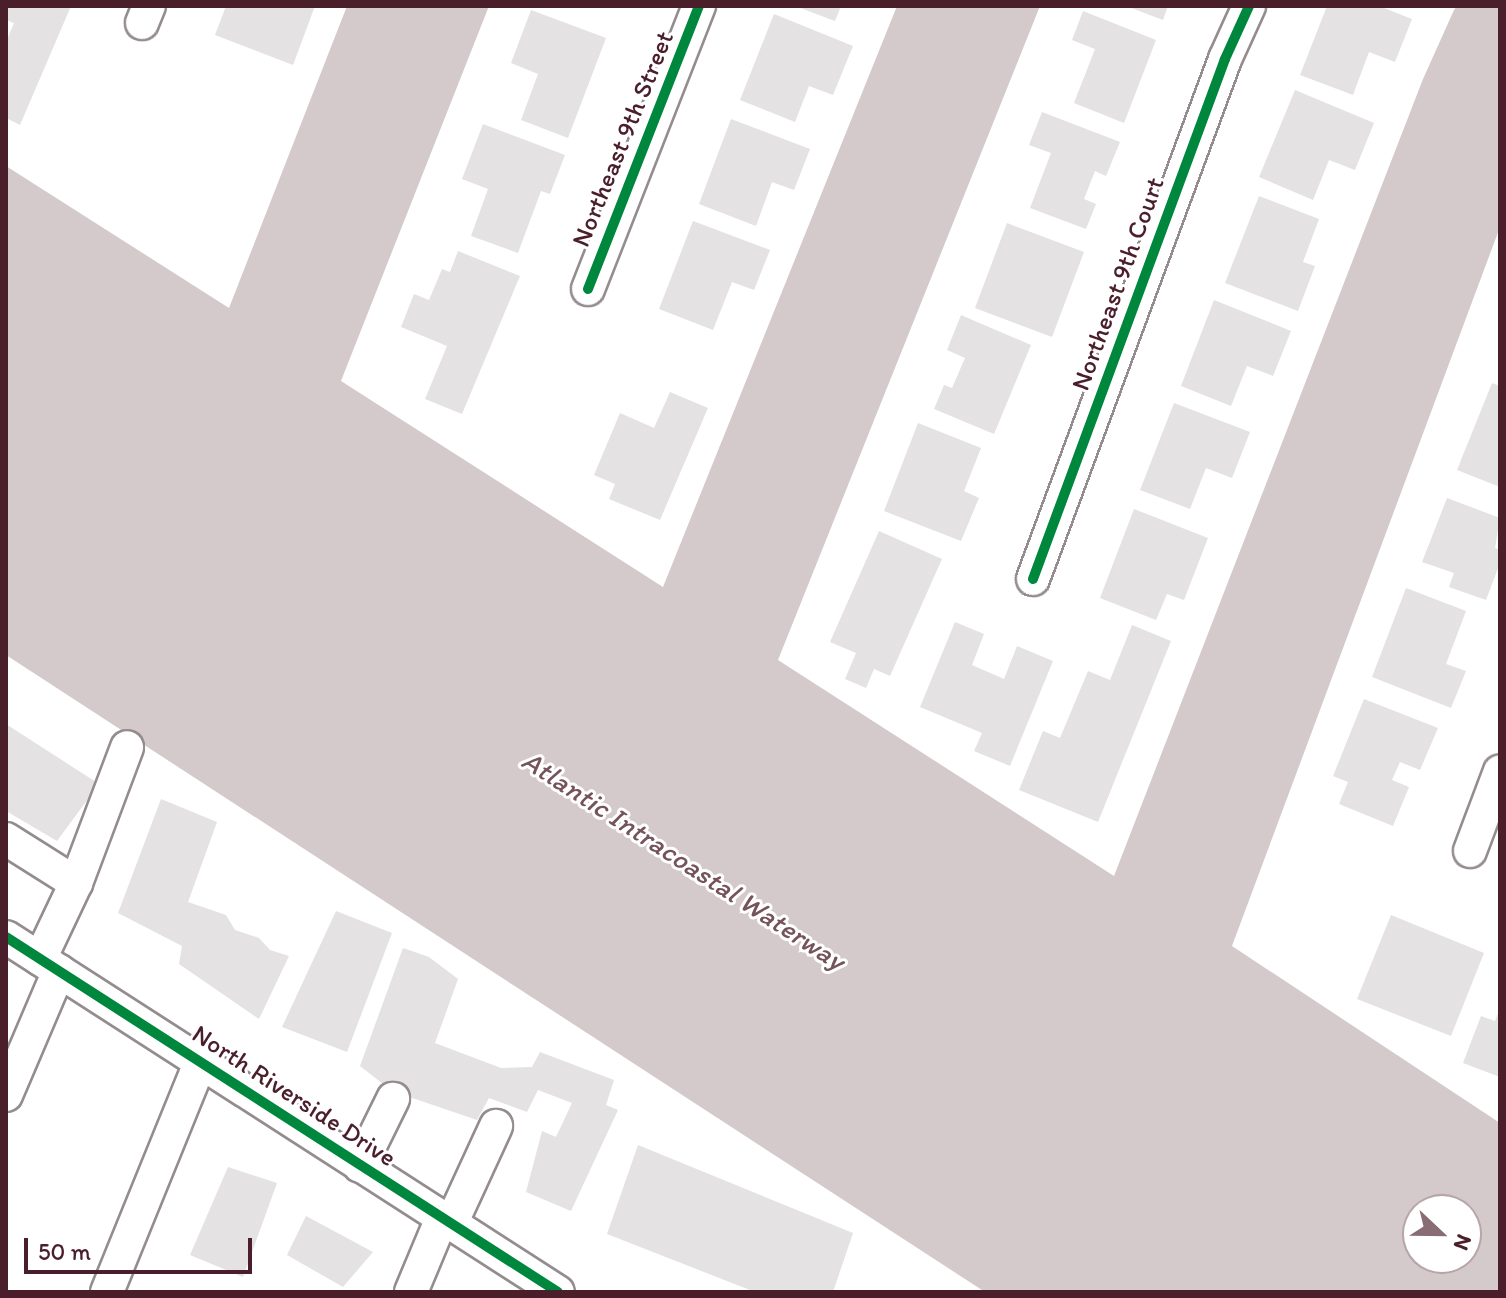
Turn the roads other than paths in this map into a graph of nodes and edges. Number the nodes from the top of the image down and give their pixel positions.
1 (699, 6) edge
2 (1249, 6) edge
3 (588, 289) dead end
4 (1033, 579) dead end
5 (127, 747) dead end
6 (1500, 771) edge
7 (6, 839) edge
8 (1470, 851) dead end
9 (76, 883) junction
10 (6, 937) edge
11 (50, 965) junction
12 (200, 1063) junction
13 (6, 1095) edge
14 (393, 1099) dead end
15 (496, 1126) dead end
16 (360, 1166) junction
17 (446, 1221) junction
18 (107, 1292) edge
19 (411, 1292) edge
20 (558, 1292) edge

1 - 3 street, Northeast 9th Street
2 - 4 street, Northeast 9th Court
5 - 9 street
6 - 8 street
7 - 9 street
9 - 11 street
10 - 11 street, North Riverside Drive
11 - 12 street, North Riverside Drive
11 - 13 street
12 - 16 street, North Riverside Drive
12 - 18 street
14 - 16 street
15 - 17 street
16 - 17 street, North Riverside Drive
17 - 19 street
17 - 20 street, North Riverside Drive

